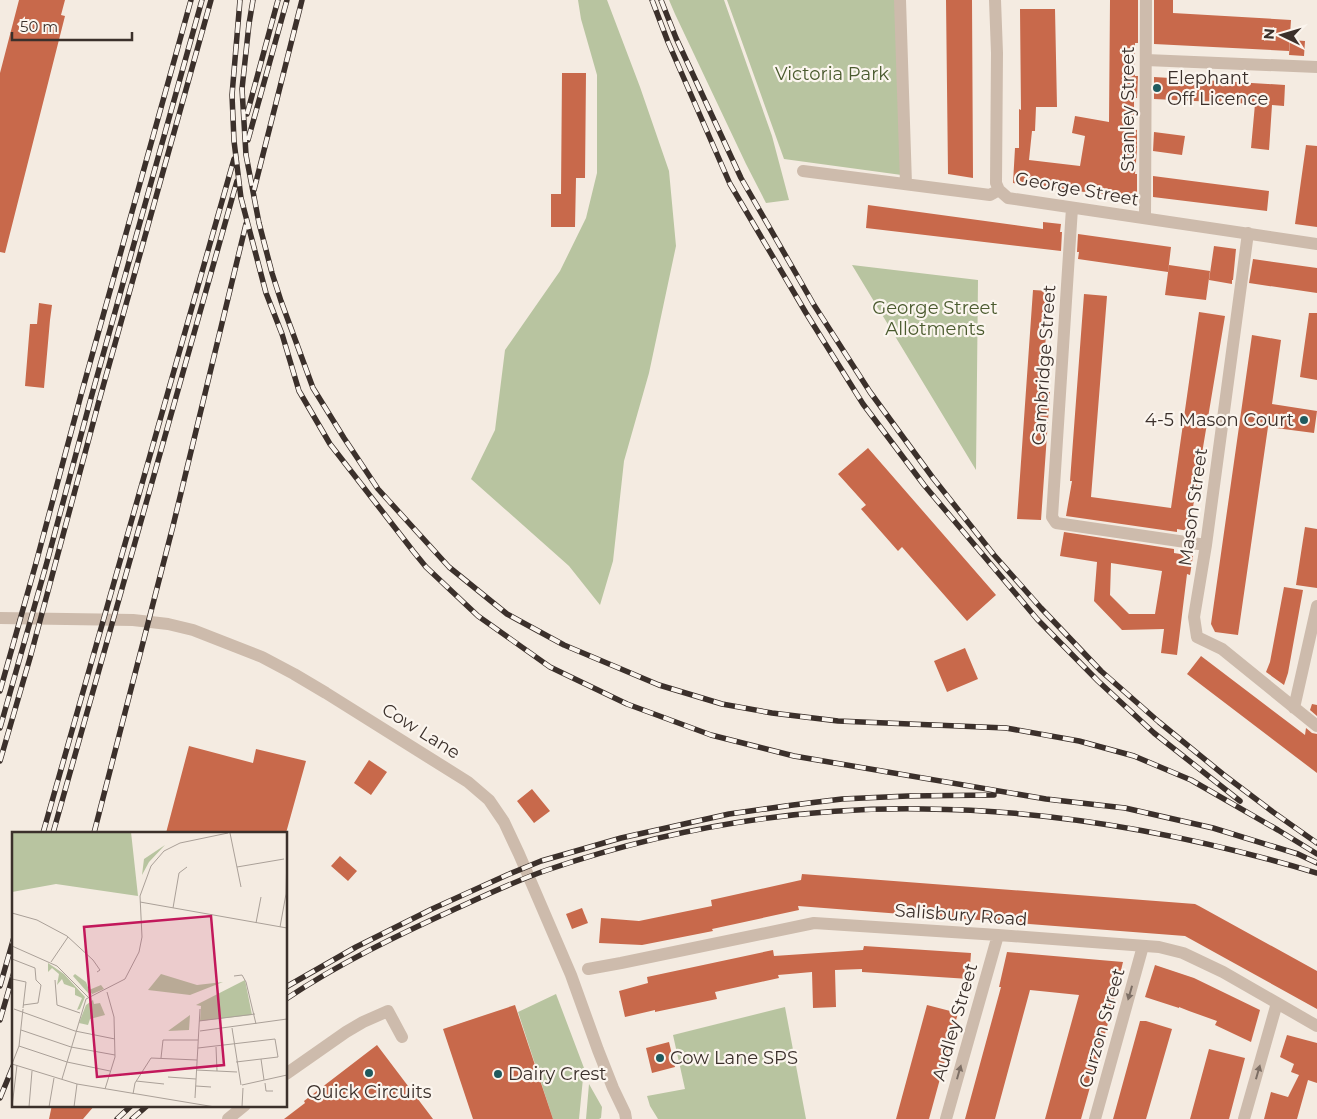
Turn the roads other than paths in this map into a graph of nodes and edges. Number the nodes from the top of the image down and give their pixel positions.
1 (900, 0) edge
2 (995, 0) edge
3 (1146, 0) edge
4 (1146, 60) junction
5 (1317, 67) edge
6 (803, 171) dead end
7 (906, 184) junction
8 (999, 190) junction
9 (1072, 208) junction
10 (1145, 218) junction
11 (1248, 233) junction
12 (1317, 244) edge
13 (1206, 545) junction
14 (1317, 606) edge
15 (0, 618) edge
16 (1294, 708) junction
17 (1317, 726) edge
18 (998, 935) junction
19 (1143, 946) junction
20 (588, 969) dead end
21 (1277, 1003) junction
22 (1317, 1026) edge
23 (402, 1037) dead end
24 (288, 1073) edge
25 (244, 1106) edge
26 (228, 1119) edge
27 (626, 1119) edge
28 (946, 1119) edge
29 (1095, 1119) edge
30 (1244, 1119) edge

1 - 7 street
2 - 8 street
3 - 4 street, Stanley Street
4 - 5 street
4 - 10 street, Stanley Street
6 - 7 street, George Street
7 - 8 street, George Street
8 - 9 street, George Street
9 - 10 street, George Street
9 - 13 street, Cambridge Street
10 - 11 street, George Street
11 - 12 street, George Street
11 - 13 street, Mason Street
13 - 16 street, Mason Street
14 - 16 street
15 - 27 street, Cow Lane
16 - 17 street
18 - 19 street, Salisbury Road
18 - 20 street, Salisbury Road
28 -> 18 street, Audley Street
19 - 21 street, Salisbury Road
19 -> 29 street, Curzon Street
21 - 22 street, Salisbury Road
30 -> 21 street
23 - 24 street
25 - 26 street

